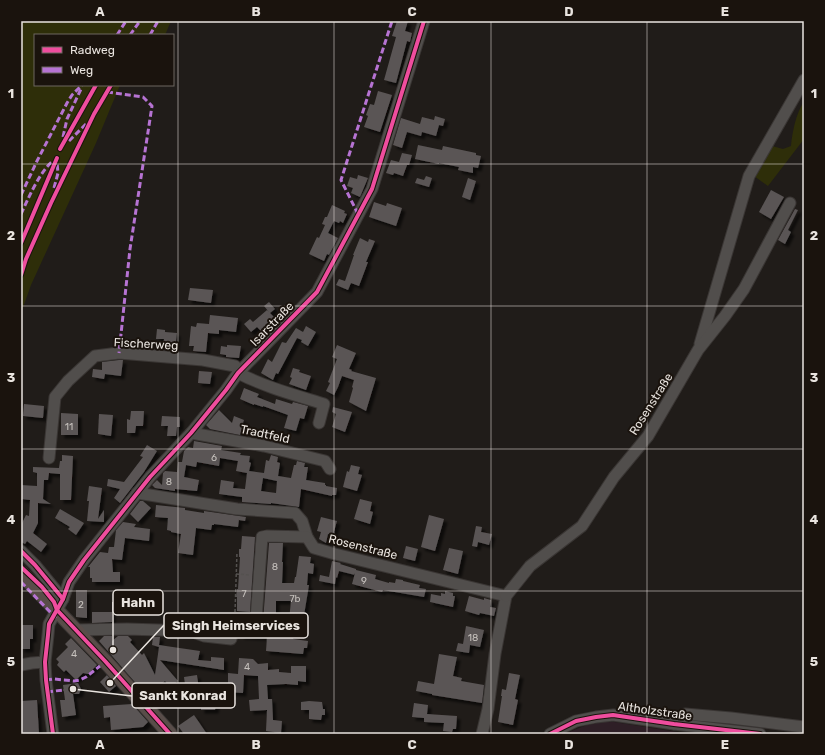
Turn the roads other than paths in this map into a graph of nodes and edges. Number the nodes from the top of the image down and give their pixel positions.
1 (424, 21) edge
2 (804, 80) edge
3 (790, 203) dead end
4 (698, 350) junction
5 (238, 373) junction
6 (319, 423) dead end
7 (191, 433) junction
8 (49, 458) dead end
9 (330, 469) dead end
10 (137, 493) junction
11 (307, 537) junction
12 (21, 551) edge
13 (21, 573) edge
14 (506, 596) junction
15 (60, 605) junction
16 (75, 630) junction
17 (45, 662) junction
18 (21, 665) edge
19 (674, 724) junction
20 (804, 727) edge
21 (53, 734) edge
22 (170, 734) edge
23 (482, 734) edge
24 (550, 734) edge
25 (760, 734) edge

1 - 5 street, Isarstraße
2 - 4 street
3 - 4 street, Rosenstraße
4 - 14 street, Rosenstraße
5 - 6 street
5 - 7 street, Isarstraße
5 - 8 street, Fischerweg
7 - 9 street, Tradtfeld
7 - 10 street, Isarstraße
10 - 11 street, Rosenstraße
10 - 15 street, Isarstraße
11 - 14 street, Rosenstraße
11 - 16 street
12 - 15 street
13 - 15 main road
14 - 23 street, Rosenstraße
15 - 16 main road
15 - 17 street, Isarstraße
16 - 22 main road
17 - 18 street
17 - 21 street, Isarstraße
19 - 20 street
19 - 24 street, Altholzstraße
19 - 25 street, Altholzstraße

